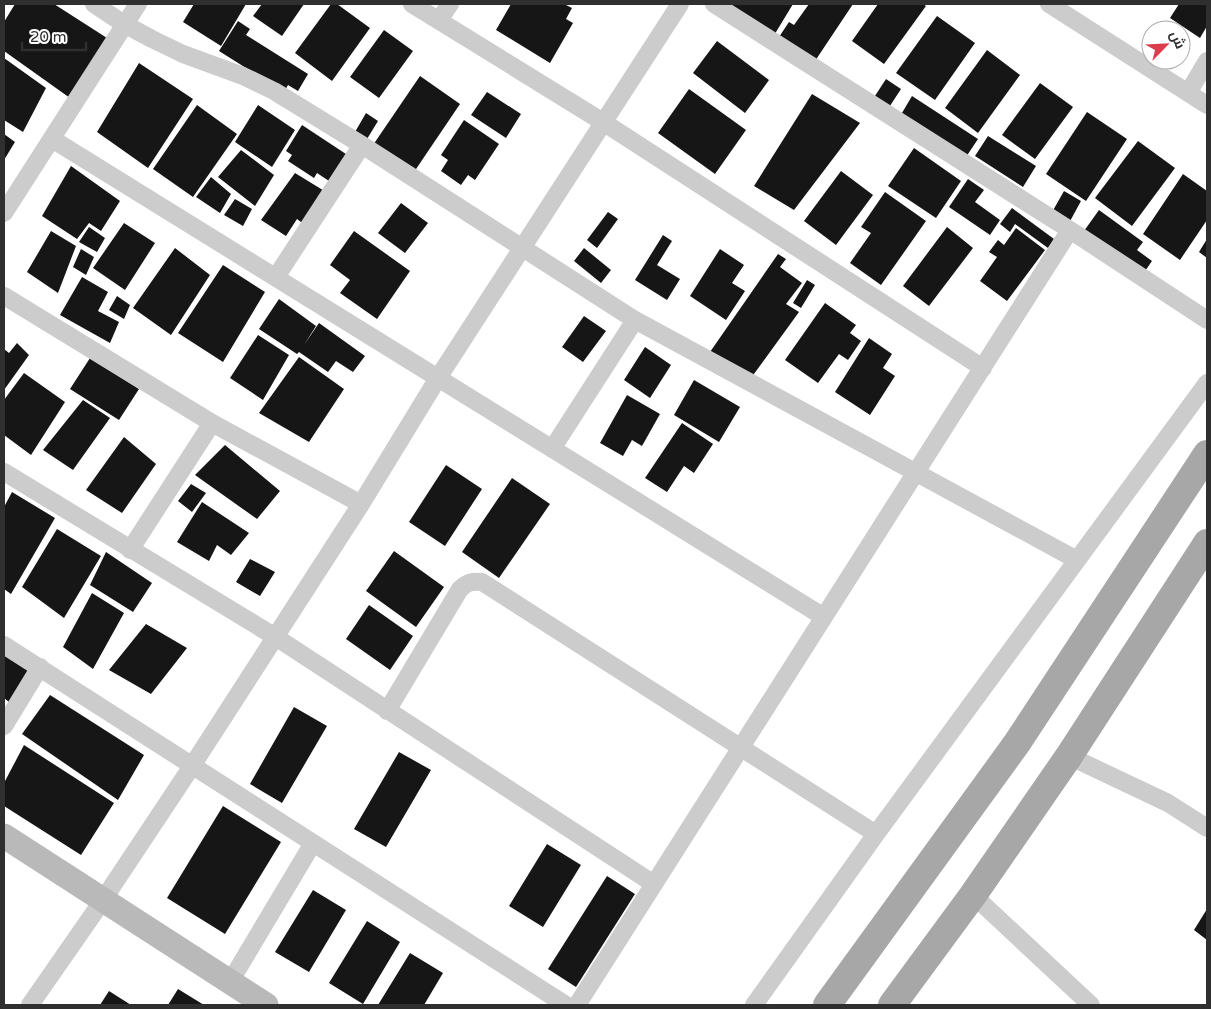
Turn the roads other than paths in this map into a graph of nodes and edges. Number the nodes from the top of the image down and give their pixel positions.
1 (94, 4) edge
2 (138, 4) edge
3 (412, 4) edge
4 (450, 4) edge
5 (680, 4) edge
6 (714, 4) edge
7 (1048, 4) edge
8 (439, 20) junction
9 (124, 24) junction
10 (1207, 61) edge
11 (1188, 93) junction
12 (1207, 106) edge
13 (603, 122) junction
14 (52, 139) junction
15 (362, 145) junction
16 (4, 212) edge
17 (1070, 230) junction
18 (522, 248) junction
19 (276, 277) junction
20 (4, 296) edge
21 (634, 320) junction
22 (1207, 320) edge
23 (983, 368) junction
24 (438, 378) junction
25 (1207, 383) edge
26 (212, 423) junction
27 (552, 449) junction
28 (1207, 454) edge
29 (4, 472) edge
30 (916, 473) junction
31 (361, 504) junction
32 (1207, 543) edge
33 (130, 550) junction
34 (1077, 560) junction
35 (824, 617) junction
36 (274, 636) junction
37 (4, 644) edge
38 (40, 667) junction
39 (386, 710) junction
40 (4, 726) edge
41 (742, 748) junction
42 (1069, 756) junction
43 (192, 766) junction
44 (1207, 828) edge
45 (876, 834) junction
46 (4, 836) edge
47 (313, 843) junction
48 (654, 884) junction
49 (973, 895) junction
50 (103, 900) junction
51 (230, 982) junction
52 (30, 1005) edge
53 (266, 1005) edge
54 (566, 1005) edge
55 (577, 1005) edge
56 (754, 1005) edge
57 (827, 1005) edge
58 (892, 1005) edge
59 (1091, 1005) edge

1 - 9 street
2 - 9 street
3 - 8 street
4 - 8 street
5 - 13 street
6 - 17 street
7 - 11 street
8 - 13 street
9 - 14 street
9 - 15 street
10 - 11 street
11 - 12 street
13 - 18 street
13 - 23 street
14 - 16 street
14 - 19 street
15 - 18 street
15 - 19 street
17 - 22 street
17 - 23 street
18 - 21 street
18 - 24 street
19 - 24 street
20 - 26 street
21 - 27 street
21 - 30 street
23 - 30 street
24 - 27 street
24 - 31 street
25 - 34 street
26 - 31 street
26 - 33 street
27 - 35 street
28 - 57 main road
29 - 33 street
30 - 34 street
30 - 35 street
31 - 36 street
32 - 42 main road
33 - 36 street
34 - 45 street
35 - 41 street
36 - 39 street
36 - 43 street
37 - 38 street
38 - 40 street
38 - 43 street
39 - 41 street
39 - 48 street
41 - 45 street
41 - 48 street
42 - 44 street
42 - 49 main road
43 - 47 street
43 - 50 street
45 - 56 street
46 - 50 street
47 - 51 street
47 - 54 street
48 - 55 street
49 - 58 main road
49 - 59 street
50 - 51 street
50 - 52 street
51 - 53 street

